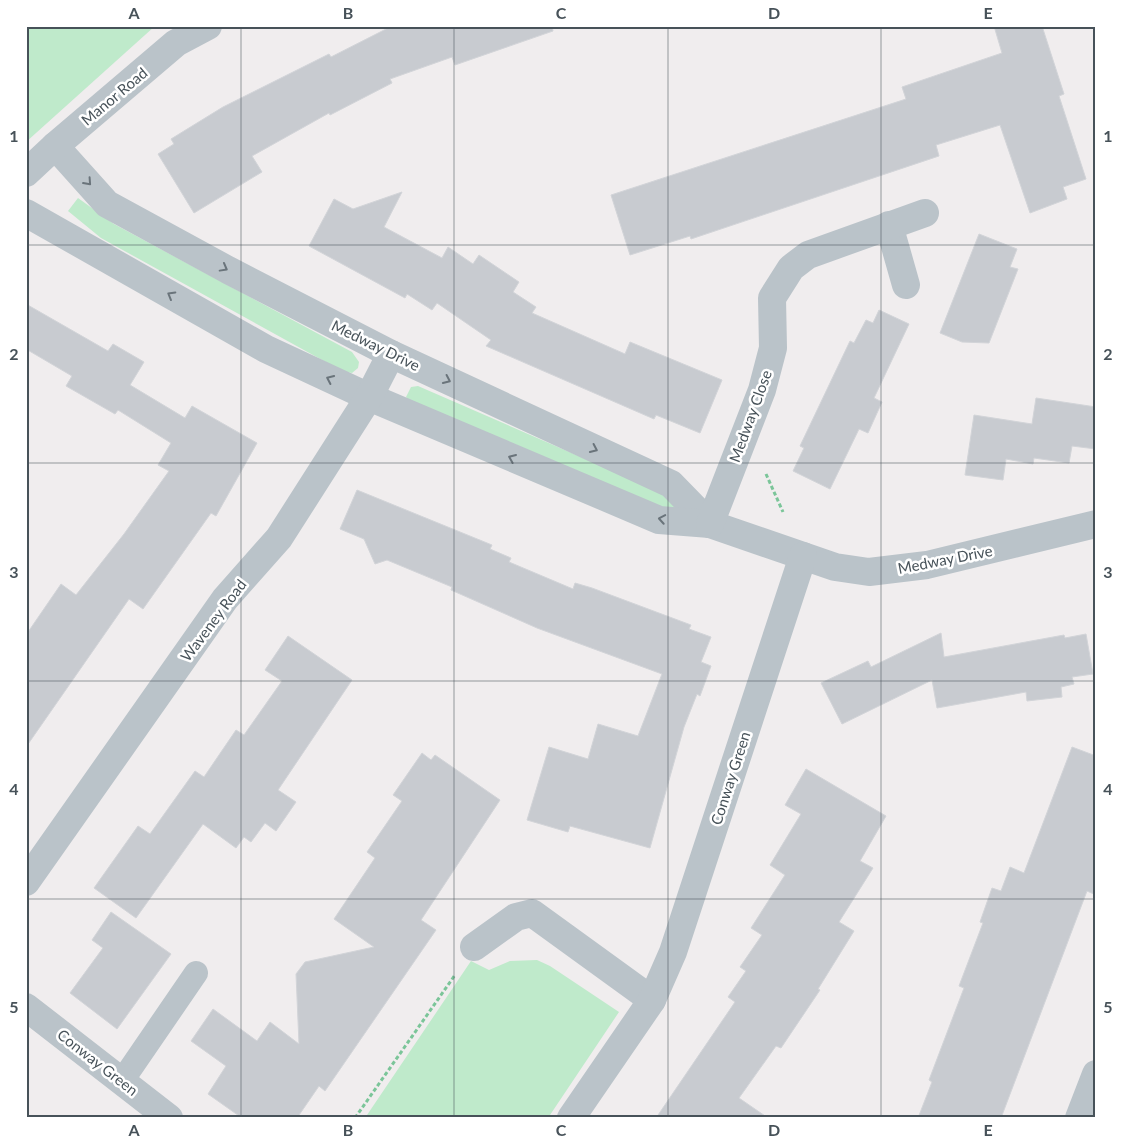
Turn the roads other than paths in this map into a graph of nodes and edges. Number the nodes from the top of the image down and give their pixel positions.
1 (208, 26) edge
2 (55, 146) junction
3 (26, 174) edge
4 (26, 213) edge
5 (925, 213) dead end
6 (889, 225) junction
7 (906, 285) dead end
8 (391, 354) junction
9 (369, 398) junction
10 (710, 524) junction
11 (1096, 524) edge
12 (803, 556) junction
13 (26, 882) edge
14 (474, 947) road end
15 (196, 973) dead end
16 (652, 1000) junction
17 (26, 1007) edge
18 (1096, 1074) edge
19 (122, 1081) junction
20 (169, 1118) edge
21 (571, 1118) edge
22 (1079, 1118) edge

1 - 2 street, Manor Road
2 - 3 street, Manor Road
2 -> 8 street, Medway Drive
9 -> 4 street, Medway Drive
5 - 6 street, Medway Close
6 - 7 street
6 - 10 street, Medway Close
8 - 9 street, Waveney Road
8 -> 10 street, Medway Drive
10 -> 9 street, Medway Drive
9 - 13 street, Waveney Road
10 - 12 street, Medway Drive
11 - 12 street, Medway Drive
12 - 16 street, Conway Green
14 - 16 street
15 - 19 lane
16 - 21 street, Conway Green
17 - 19 street, Conway Green
18 - 22 street
19 - 20 street, Conway Green

